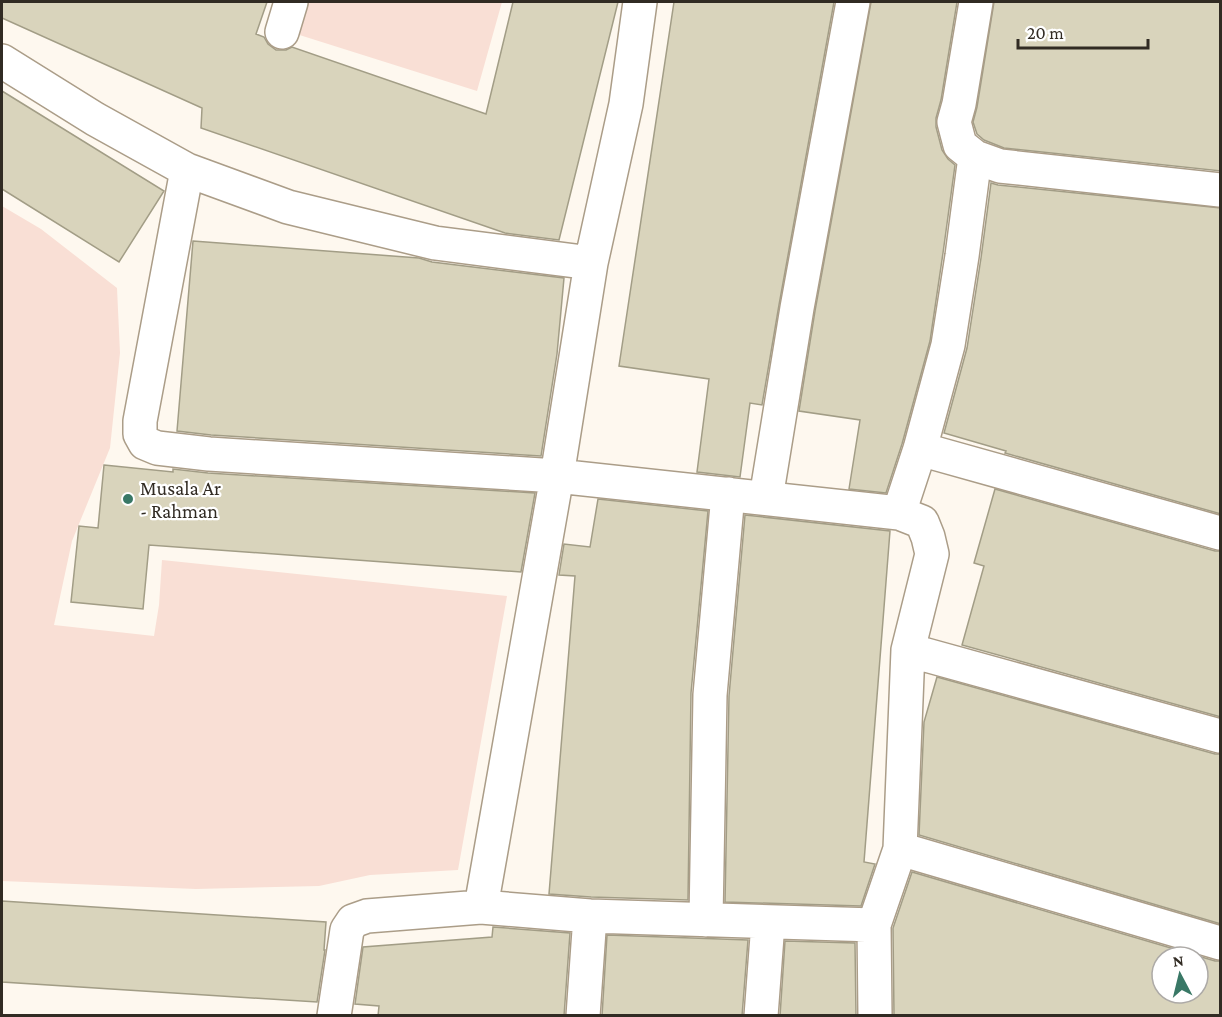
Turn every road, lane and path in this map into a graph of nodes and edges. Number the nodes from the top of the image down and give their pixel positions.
1 (640, 2) edge
2 (853, 2) edge
3 (976, 2) edge
4 (2, 61) edge
5 (975, 157) junction
6 (187, 170) junction
7 (1221, 190) edge
8 (591, 263) junction
9 (920, 449) junction
10 (556, 476) junction
11 (728, 494) junction
12 (766, 498) junction
13 (899, 513) junction
14 (1221, 533) edge
15 (908, 650) junction
16 (1221, 736) edge
17 (900, 849) junction
18 (481, 907) junction
19 (590, 916) junction
20 (706, 920) junction
21 (768, 922) junction
22 (874, 925) junction
23 (1221, 944) edge
24 (334, 1016) edge
25 (583, 1016) edge
26 (761, 1016) edge
27 (875, 1016) edge

1 - 8 street
2 - 12 street
3 - 5 street
4 - 6 street
5 - 7 street
5 - 9 street
6 - 8 street
6 - 10 street
8 - 10 street
9 - 13 street
9 - 14 street
10 - 11 street
10 - 18 street
11 - 12 street
11 - 20 street
12 - 13 street
13 - 15 street
15 - 16 street
15 - 17 street
17 - 22 street
17 - 23 street
18 - 19 street
18 - 24 street
19 - 20 street
19 - 25 street
20 - 21 street
21 - 22 street
21 - 26 street
22 - 27 street

